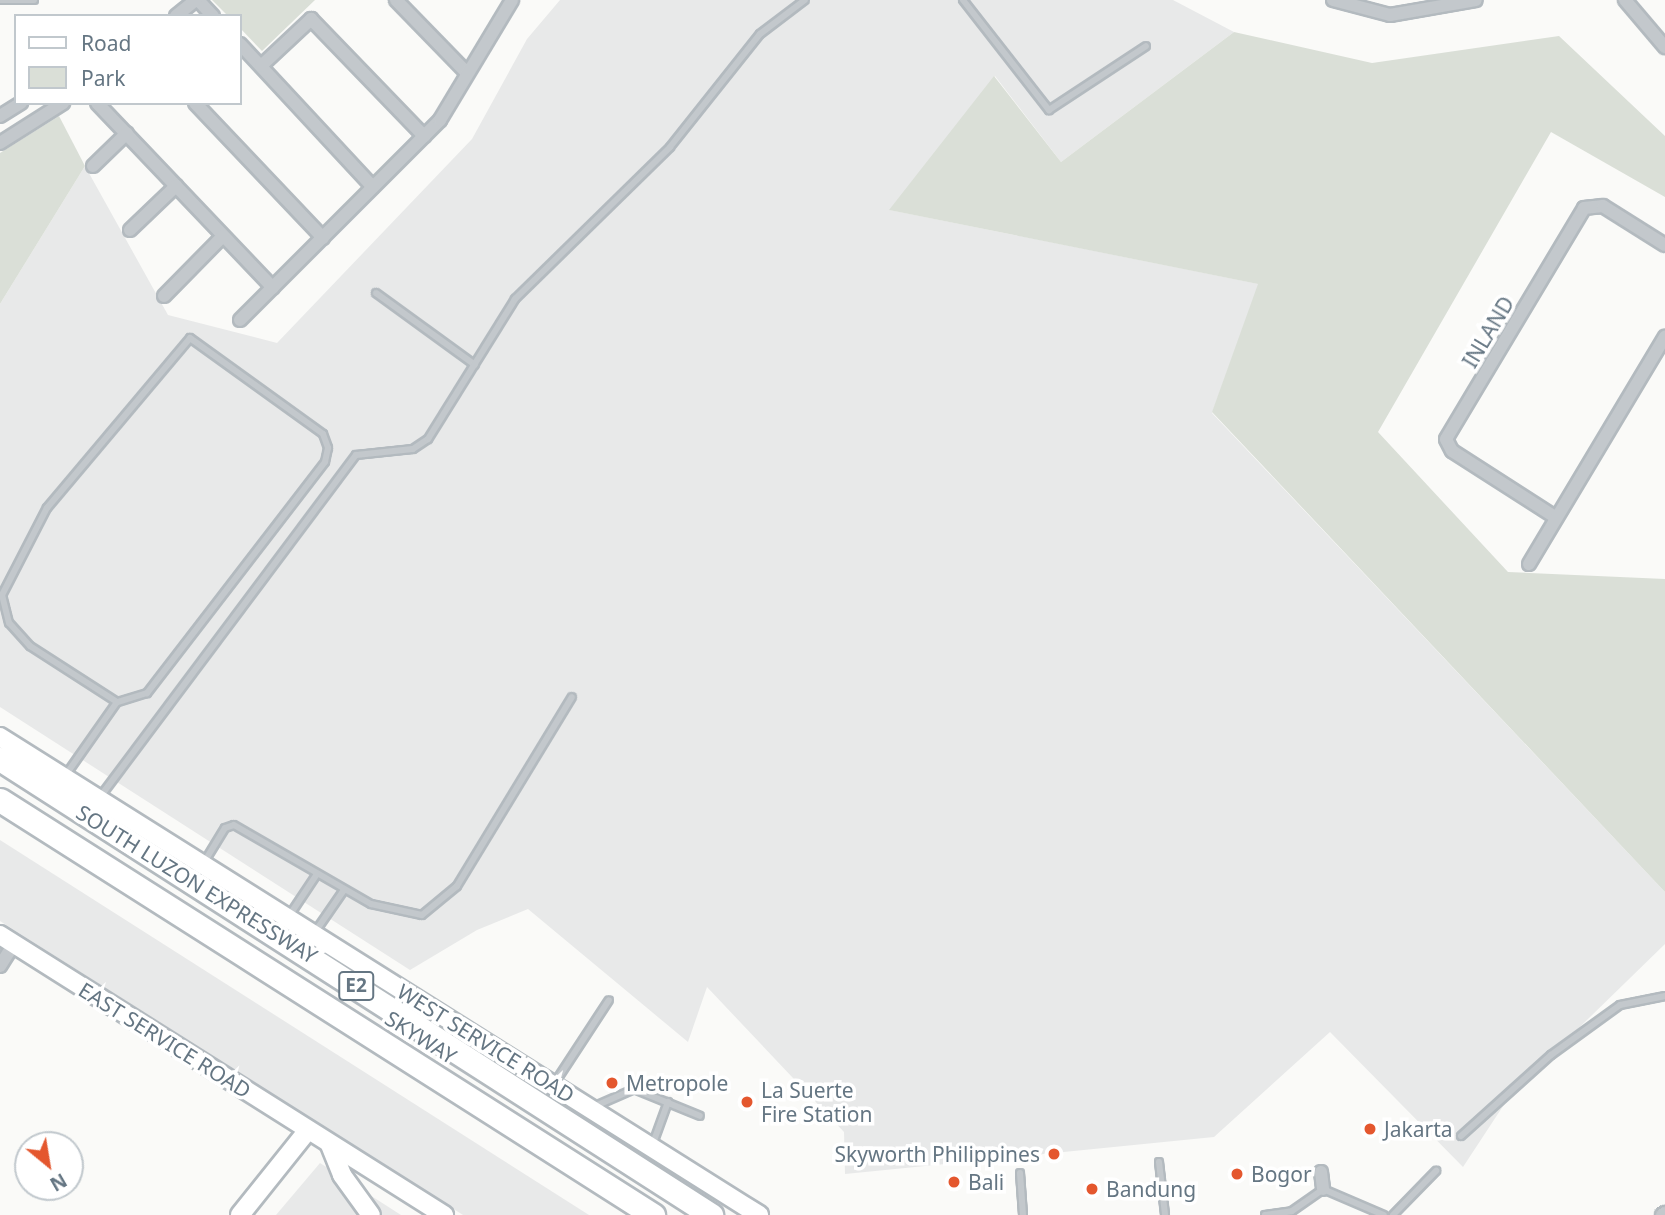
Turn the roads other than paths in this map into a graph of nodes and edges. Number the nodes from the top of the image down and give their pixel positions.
1 (0, 0) edge
2 (34, 0) edge
3 (197, 0) edge
4 (396, 0) edge
5 (805, 0) edge
6 (963, 0) edge
7 (1333, 0) edge
8 (1476, 0) edge
9 (1625, 0) edge
10 (505, 2) edge
11 (179, 14) edge
12 (211, 14) edge
13 (242, 46) edge
14 (1146, 46) dead end
15 (1665, 47) edge
16 (261, 66) junction
17 (466, 72) junction
18 (60, 105) edge
19 (99, 105) edge
20 (197, 105) edge
21 (16, 106) edge
22 (0, 116) edge
23 (23, 128) junction
24 (127, 133) junction
25 (424, 136) junction
26 (0, 143) edge
27 (93, 166) dead end
28 (176, 186) junction
29 (373, 187) junction
30 (130, 230) dead end
31 (223, 236) junction
32 (323, 238) junction
33 (1665, 246) edge
34 (273, 288) junction
35 (376, 293) dead end
36 (164, 296) dead end
37 (240, 320) dead end
38 (1665, 337) edge
39 (475, 365) junction
40 (1555, 517) junction
41 (1529, 564) dead end
42 (572, 697) dead end
43 (117, 702) junction
44 (0, 737) edge
45 (0, 759) edge
46 (0, 769) edge
47 (64, 777) junction
48 (99, 799) junction
49 (0, 800) edge
50 (0, 807) edge
51 (203, 865) junction
52 (317, 874) junction
53 (344, 890) junction
54 (287, 918) junction
55 (314, 935) junction
56 (7, 939) edge
57 (0, 966) edge
58 (1665, 996) edge
59 (609, 1000) dead end
60 (553, 1086) junction
61 (668, 1101) junction
62 (590, 1109) junction
63 (700, 1116) dead end
64 (308, 1130) junction
65 (1461, 1136) dead end
66 (330, 1145) junction
67 (651, 1147) junction
68 (1159, 1162) dead end
69 (1436, 1171) dead end
70 (1321, 1172) dead end
71 (1020, 1173) dead end
72 (1323, 1189) junction
73 (240, 1215) edge
74 (371, 1215) edge
75 (444, 1215) edge
76 (645, 1215) edge
77 (653, 1215) edge
78 (700, 1215) edge
79 (710, 1215) edge
80 (759, 1215) edge
81 (1023, 1215) edge
82 (1165, 1215) edge
83 (1265, 1215) edge
84 (1384, 1215) edge
85 (1393, 1215) edge

1 - 2 lane
3 - 11 street
3 - 12 street
4 - 17 street
5 - 39 lane
6 - 14 lane
7 - 8 street
9 - 15 street
10 - 17 street
13 - 16 street
16 - 25 street
16 - 29 street
17 - 25 street
18 - 23 street
19 - 24 street
20 - 32 street
21 - 22 street
21 - 23 street
23 - 26 street
24 - 27 street
24 - 28 street
25 - 29 street
28 - 30 street
28 - 31 street
29 - 32 street
31 - 34 street
31 - 36 street
32 - 34 street
33 - 40 street, INLAND
34 - 37 street
35 - 39 lane
38 - 40 street
39 - 48 lane
40 - 41 street
42 - 53 lane
43 - 43 lane
43 - 47 lane
44 - 47 main road, WEST SERVICE ROAD
45 - 79 highway, SOUTH LUZON EXPRESSWAY / E2
46 - 78 highway, SKYWAY / E2
47 - 48 main road, WEST SERVICE ROAD
48 - 51 main road, WEST SERVICE ROAD
49 - 77 highway, SKYWAY / E2
50 - 76 highway, SOUTH LUZON EXPRESSWAY / E2
51 - 52 lane
51 - 54 main road, WEST SERVICE ROAD
52 - 53 lane
52 - 54 lane
53 - 55 lane
54 - 55 main road, WEST SERVICE ROAD
55 - 60 main road, WEST SERVICE ROAD
56 - 57 street
56 - 64 main road, EAST SERVICE ROAD
58 - 65 lane
59 - 60 lane
60 - 62 main road, WEST SERVICE ROAD
61 - 62 lane
61 - 63 lane
61 - 67 lane
62 - 67 main road, WEST SERVICE ROAD
64 - 66 main road, EAST SERVICE ROAD
64 - 73 main road
66 - 74 main road
66 - 75 main road, EAST SERVICE ROAD
67 - 80 main road, WEST SERVICE ROAD
68 - 82 lane
69 - 85 lane
70 - 72 street
71 - 81 lane
72 - 83 lane
72 - 84 lane

